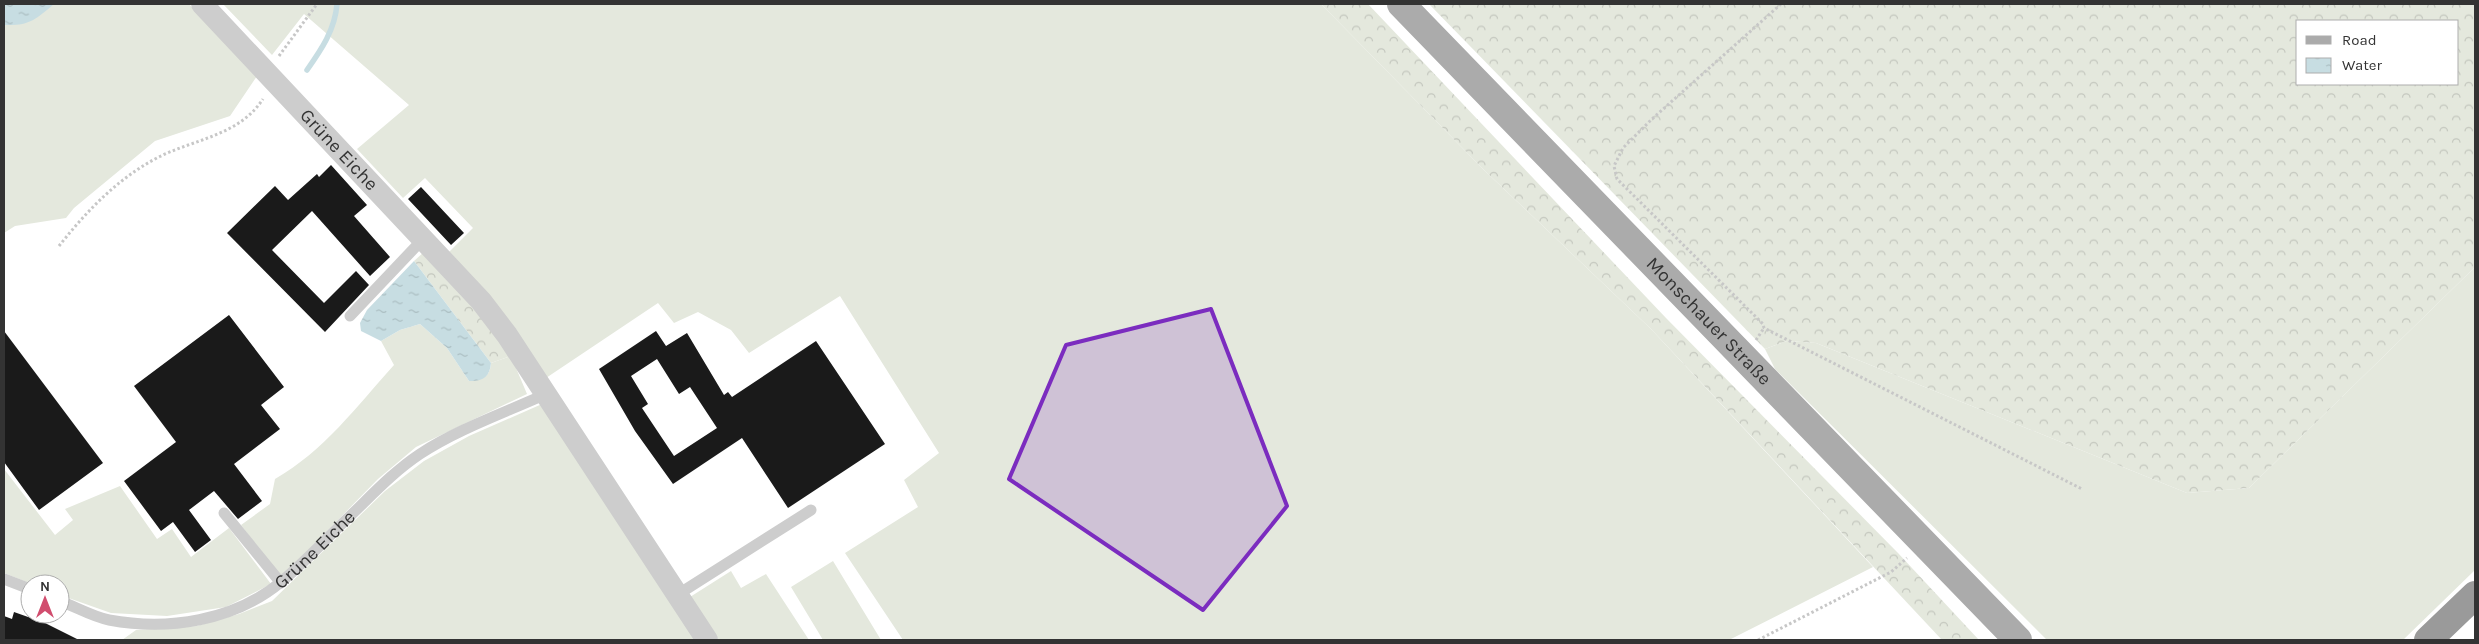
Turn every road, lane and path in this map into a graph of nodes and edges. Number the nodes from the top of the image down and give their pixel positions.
1 (202, 4) edge
2 (317, 4) edge
3 (1401, 4) edge
4 (1781, 4) edge
5 (268, 74) junction
6 (423, 239) junction
7 (58, 246) dead end
8 (350, 316) dead end
9 (546, 394) junction
10 (2082, 489) dead end
11 (811, 510) dead end
12 (224, 513) dead end
13 (1907, 558) dead end
14 (4, 579) edge
15 (281, 583) junction
16 (20, 585) edge
17 (677, 595) junction
18 (2475, 595) edge
19 (70, 605) edge
20 (2475, 613) edge
21 (707, 640) edge
22 (1758, 640) edge
23 (2018, 640) edge
24 (2428, 640) edge
25 (2448, 640) edge

1 - 5 street, Grüne Eiche
2 - 5 path
3 - 23 main road, Monschauer Straße
4 - 10 path
5 - 6 street, Grüne Eiche
5 - 7 path
6 - 8 lane
6 - 9 street, Grüne Eiche
9 - 15 lane, Grüne Eiche
9 - 17 street, Grüne Eiche
11 - 17 lane
12 - 15 lane
13 - 22 path
14 - 16 lane
15 - 19 lane, Grüne Eiche
17 - 21 street, Grüne Eiche
18 - 24 highway
20 - 25 highway

